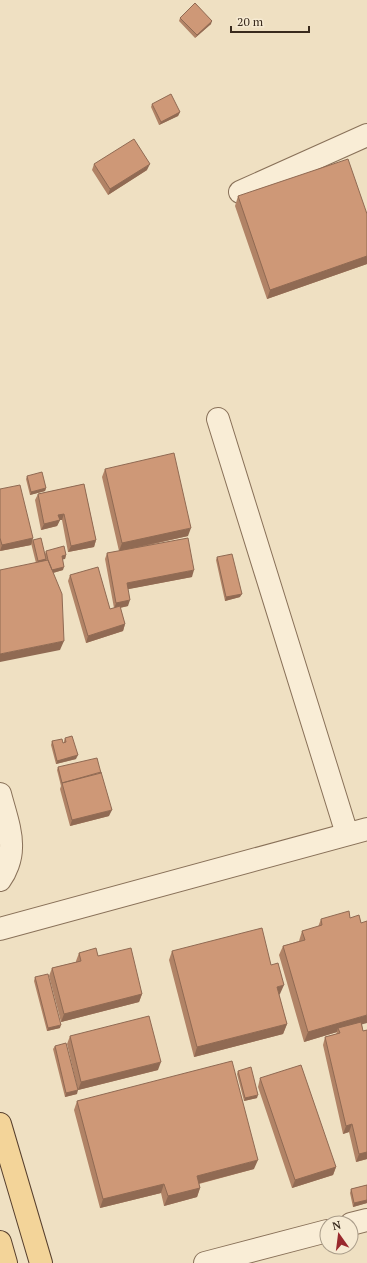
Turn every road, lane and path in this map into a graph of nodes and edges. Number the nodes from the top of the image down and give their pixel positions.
1 (367, 135) edge
2 (240, 192) dead end
3 (218, 419) dead end
4 (0, 794) edge
5 (357, 832) edge
6 (0, 880) edge
7 (0, 929) edge
8 (0, 1124) edge
9 (319, 1233) edge
10 (0, 1242) edge
11 (6, 1263) edge
12 (41, 1263) edge
13 (205, 1263) edge

1 - 2 street
3 - 5 street
4 - 6 street
5 - 7 street
8 - 12 main road
9 - 13 street
10 - 11 main road

